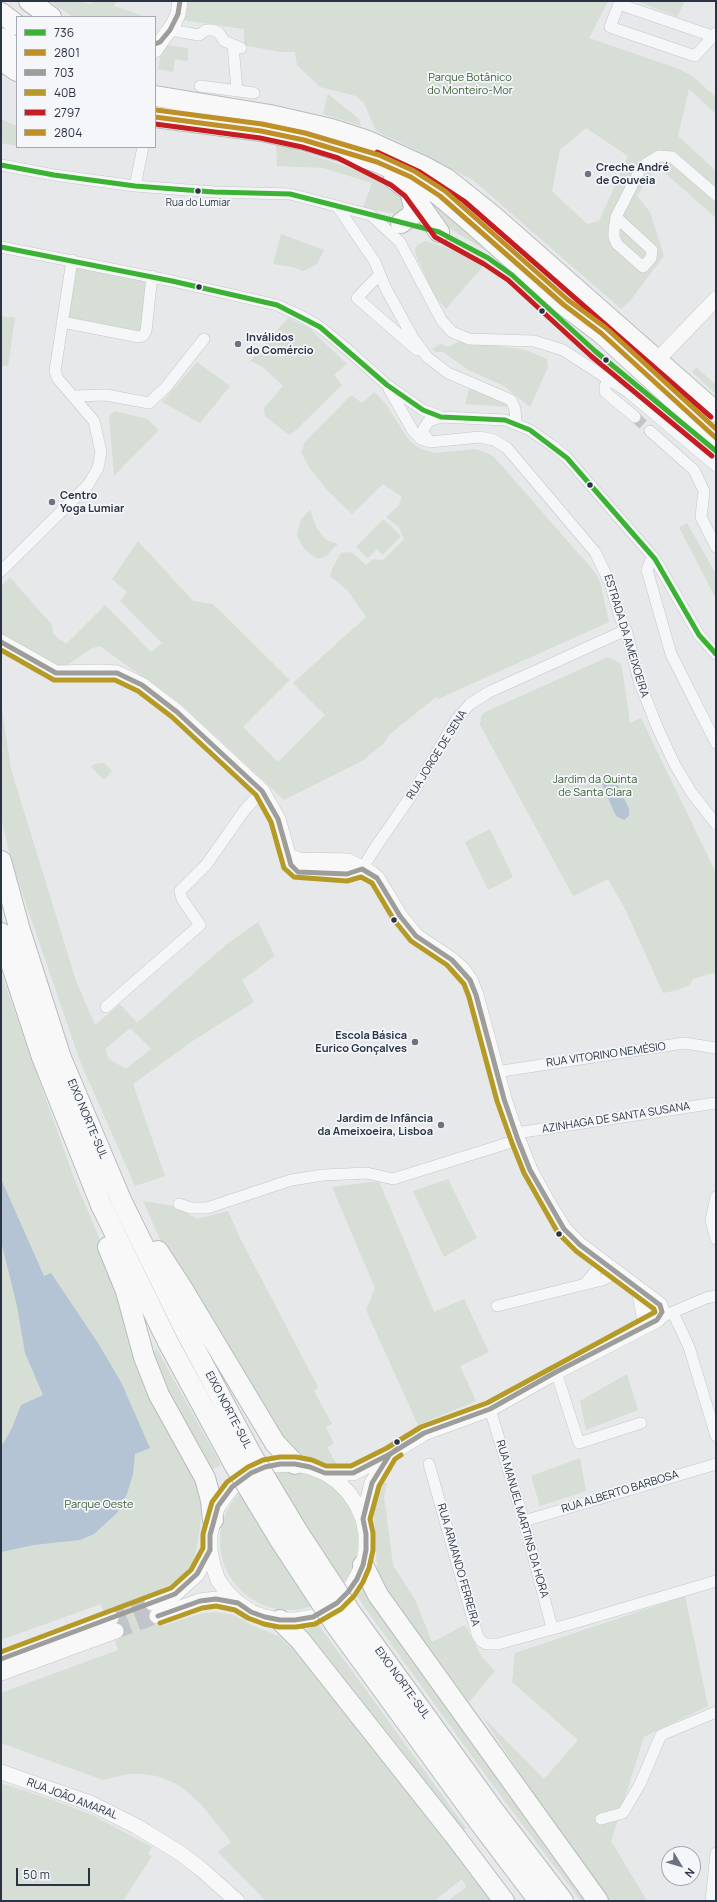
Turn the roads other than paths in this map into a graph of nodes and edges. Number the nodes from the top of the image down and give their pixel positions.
1 (29, 1) edge
2 (180, 1) edge
3 (1, 13) edge
4 (50, 16) edge
5 (16, 24) edge
6 (170, 30) junction
7 (714, 34) edge
8 (1, 38) edge
9 (157, 46) edge
10 (16, 47) edge
11 (1, 60) edge
12 (16, 70) edge
13 (156, 86) edge
14 (237, 90) junction
15 (254, 93) dead end
16 (200, 95) junction
17 (165, 98) edge
18 (156, 117) edge
19 (143, 148) edge
20 (341, 152) junction
21 (1, 165) edge
22 (135, 186) junction
23 (410, 191) junction
24 (716, 195) edge
25 (337, 206) junction
26 (616, 218) dead end
27 (401, 223) dead end
28 (439, 232) dead end
29 (1, 248) edge
30 (72, 260) junction
31 (379, 275) junction
32 (152, 276) junction
33 (716, 299) edge
34 (62, 322) junction
35 (601, 333) junction
36 (204, 339) dead end
37 (427, 357) junction
38 (656, 358) junction
39 (609, 379) junction
40 (387, 385) junction
41 (73, 396) junction
42 (716, 412) edge
43 (441, 417) junction
44 (635, 417) tunnel mouth
45 (516, 423) junction
46 (650, 430) tunnel mouth
47 (716, 438) edge
48 (430, 442) junction
49 (716, 466) edge
50 (716, 547) edge
51 (655, 559) junction
52 (1, 571) edge
53 (626, 630) junction
54 (1, 642) edge
55 (716, 654) edge
56 (716, 743) edge
57 (262, 791) junction
58 (716, 824) edge
59 (1, 861) edge
60 (362, 869) junction
61 (1, 933) edge
62 (106, 1007) dead end
63 (716, 1048) edge
64 (496, 1072) junction
65 (716, 1103) edge
66 (517, 1137) junction
67 (116, 1188) junction
68 (716, 1197) edge
69 (179, 1204) dead end
70 (101, 1205) junction
71 (716, 1239) edge
72 (603, 1262) junction
73 (617, 1272) junction
74 (585, 1284) junction
75 (716, 1296) edge
76 (497, 1306) dead end
77 (654, 1314) junction
78 (556, 1372) junction
79 (490, 1409) junction
80 (641, 1423) dead end
81 (716, 1436) edge
82 (390, 1454) junction
83 (243, 1459) junction
84 (295, 1464) junction
85 (429, 1464) dead end
86 (716, 1464) edge
87 (274, 1465) dead end
88 (325, 1473) junction
89 (232, 1488) dead end
90 (363, 1519) junction
91 (212, 1520) junction
92 (524, 1521) junction
93 (210, 1550) junction
94 (363, 1565) junction
95 (716, 1580) edge
96 (351, 1588) dead end
97 (238, 1603) junction
98 (313, 1617) dead end
99 (280, 1620) junction
100 (552, 1628) junction
101 (1, 1659) edge
102 (1, 1673) edge
103 (716, 1712) edge
104 (1, 1772) edge
105 (485, 1813) junction
106 (601, 1819) dead end
107 (716, 1853) edge
108 (237, 1901) edge
109 (504, 1901) edge
110 (539, 1901) edge
111 (564, 1901) edge
112 (598, 1901) edge
113 (711, 1901) edge

1 - 4 highway
2 - 6 street
3 - 5 highway
6 - 9 street
6 - 14 street
7 - 7 street
8 - 10 highway
11 - 12 highway
13 - 17 highway
14 - 15 street
14 - 16 street
16 - 17 highway
16 - 38 highway
18 - 20 highway
19 - 22 street
20 - 23 highway
20 - 35 highway
21 - 22 street
22 - 25 street
23 - 27 highway
23 - 28 highway
24 - 26 street
25 - 31 street
25 - 39 street
29 - 30 street
30 - 32 street
30 - 34 street
31 - 37 street
31 - 37 street
32 - 34 street
32 - 40 street
33 - 38 street
34 - 41 street
35 - 38 highway
35 - 47 highway
36 - 41 street
37 - 45 street
38 - 42 highway
39 - 44 street
39 - 49 street
40 - 43 street
40 - 48 street
41 - 52 street
43 - 45 street
43 - 48 street
45 - 51 street
46 - 50 street
48 - 53 street, ESTRADA DA AMEIXOEIRA
51 - 55 street
51 - 56 street
53 - 58 street, ESTRADA DA AMEIXOEIRA
53 - 60 street, RUA JORGE DE SENA
54 - 57 street
57 - 60 street
57 - 62 street
59 - 67 highway, EIXO NORTE-SUL
60 - 64 street
61 - 70 highway, EIXO NORTE-SUL
63 - 64 street, RUA VITORINO NEMÉSIO
64 - 66 street
65 - 66 street, AZINHAGA DE SANTA SUSANA
66 - 69 street, AZINHAGA DE SANTA SUSANA
66 - 72 street
67 - 83 highway, EIXO NORTE-SUL
67 - 84 highway
68 - 71 street
70 - 83 highway, EIXO NORTE-SUL
70 - 91 highway
72 - 73 street
72 - 74 street
73 - 74 street
73 - 77 street
74 - 76 street
75 - 77 street
77 - 78 street
77 - 81 street
78 - 79 street
78 - 80 street
79 - 82 street
79 - 92 street, RUA MANUEL MARTINS DA HORA
82 - 88 street
82 - 90 street
83 - 105 highway, EIXO NORTE-SUL, bridge
84 - 87 street
84 - 88 street
85 - 100 street, RUA ARMANDO FERREIRA
86 - 92 street, RUA ALBERTO BARBOSA
88 - 90 street
89 - 91 street
90 - 94 street
91 - 93 street
92 - 100 street, RUA MANUEL MARTINS DA HORA
93 - 97 street
93 - 97 street
94 - 96 street
94 - 112 highway
95 - 100 street
97 - 99 street
98 - 99 street
99 - 109 highway
101 - 102 street
103 - 106 street
104 - 108 street, RUA JOÃO AMARAL
105 - 110 highway, EIXO NORTE-SUL
105 - 111 highway, EIXO NORTE-SUL
107 - 113 street

